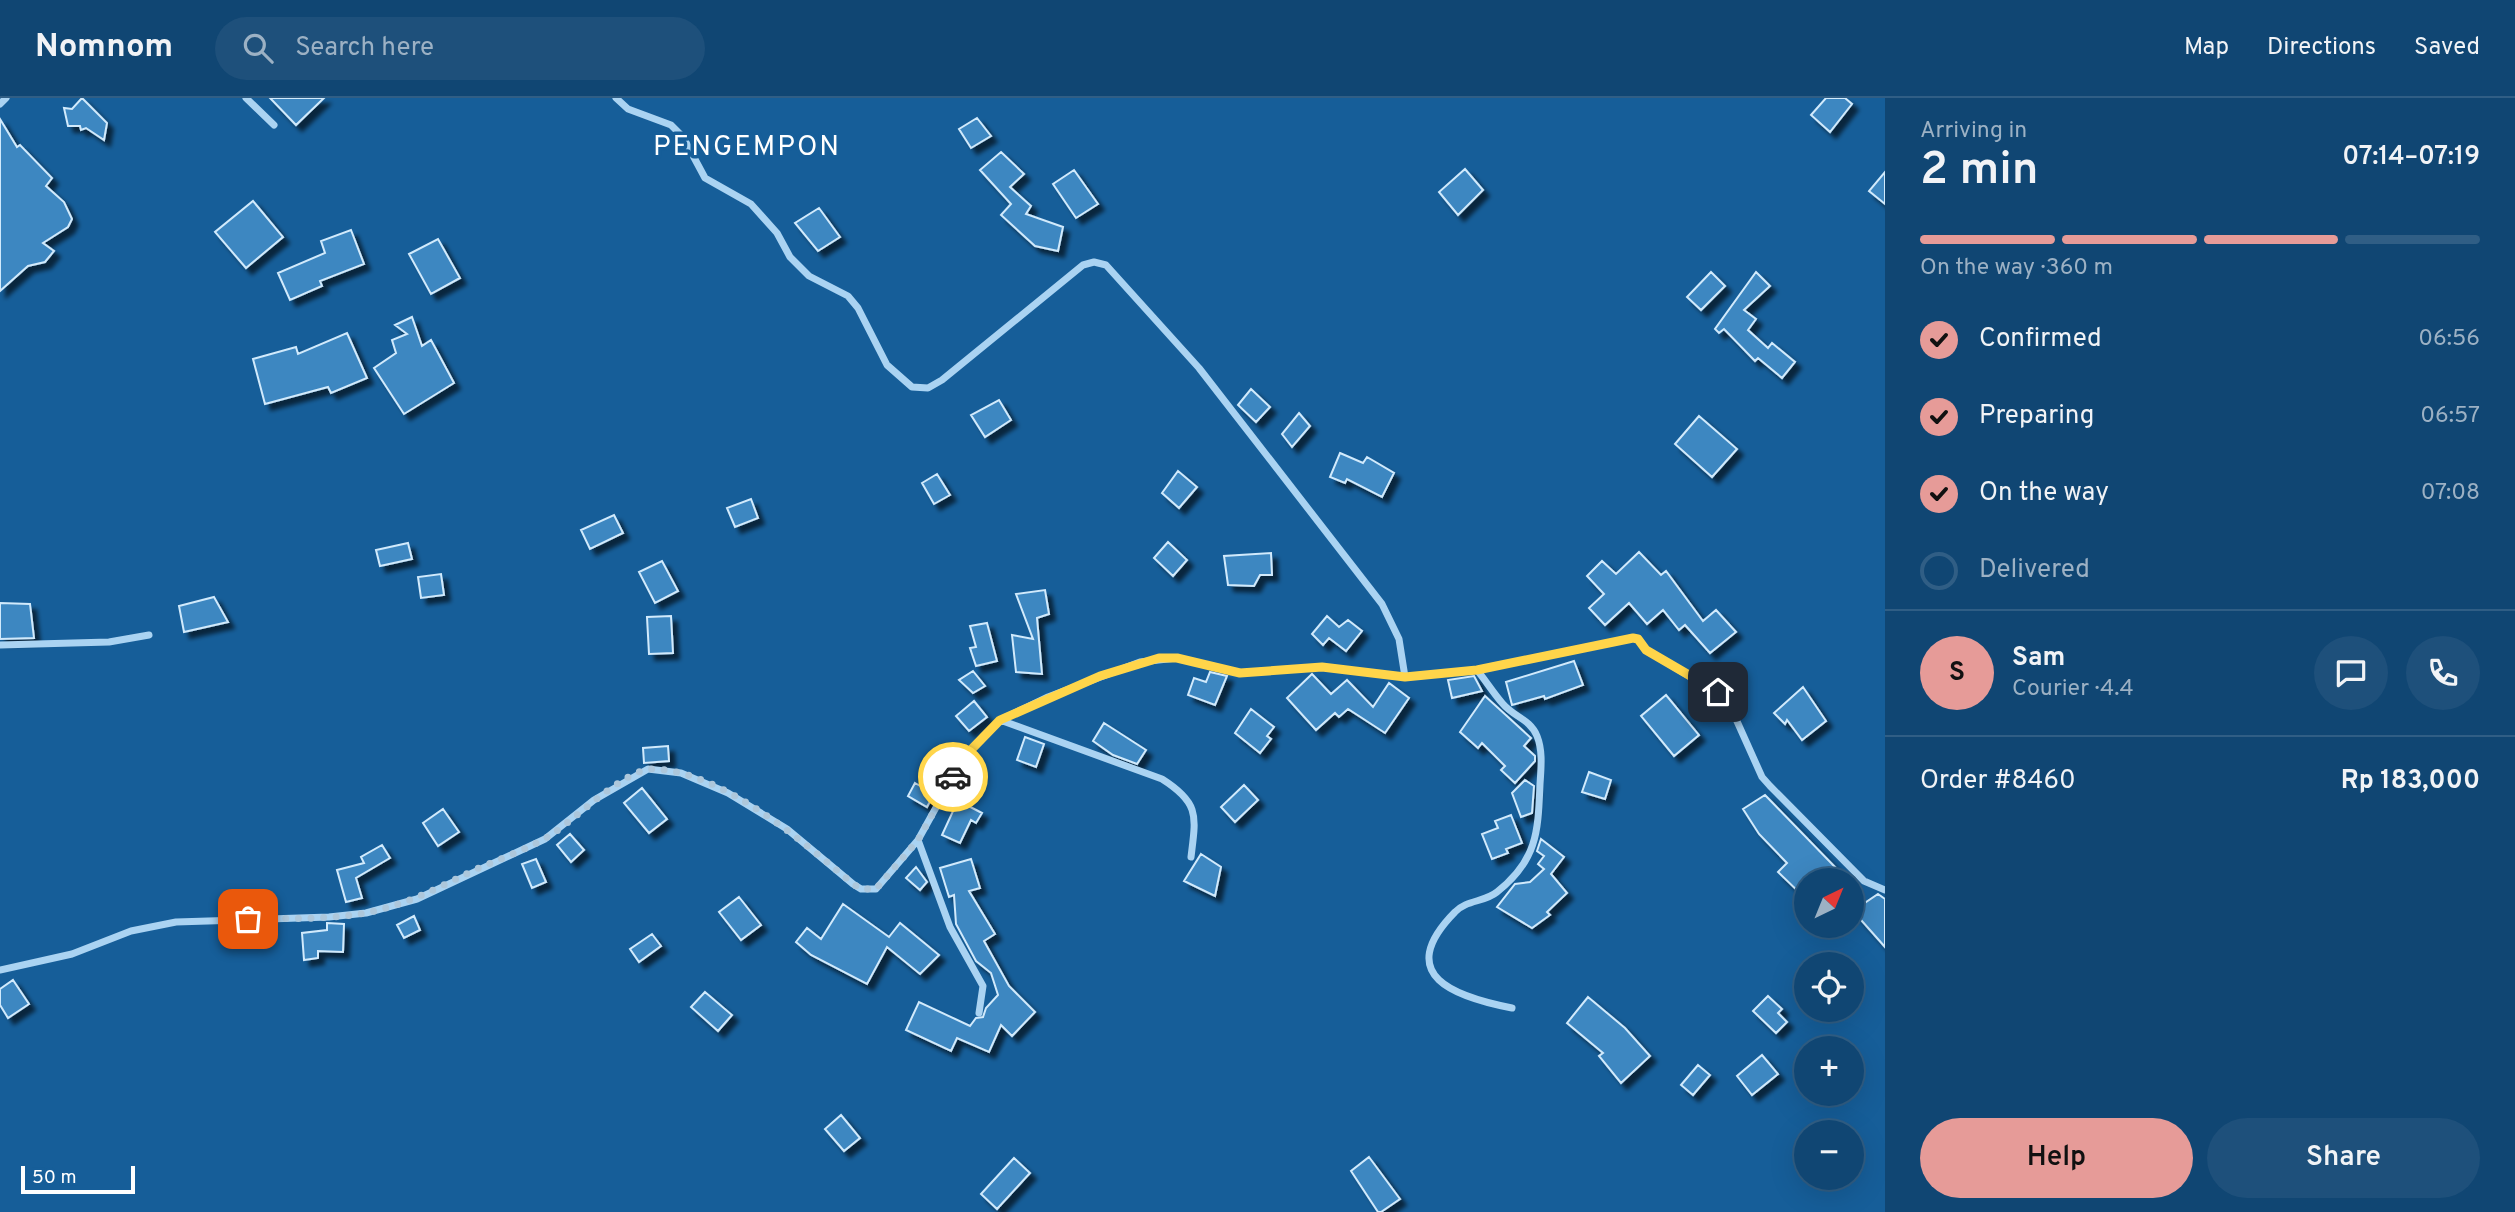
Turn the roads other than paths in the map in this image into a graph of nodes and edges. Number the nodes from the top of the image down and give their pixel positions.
1 (6, 98) edge
2 (246, 98) edge
3 (616, 98) edge
4 (0, 104) edge
5 (274, 125) dead end
6 (149, 635) dead end
7 (0, 645) edge
8 (1477, 670) junction
9 (1405, 677) junction
10 (1000, 720) junction
11 (918, 840) junction
12 (1191, 857) dead end
13 (1885, 890) edge
14 (0, 970) edge
15 (1513, 1008) dead end
16 (979, 1013) dead end

1 - 4 street
2 - 5 street
3 - 9 street
6 - 7 street
8 - 9 street
8 - 13 street
8 - 15 street
9 - 10 street
10 - 11 street
10 - 12 street
11 - 14 street
11 - 16 street

